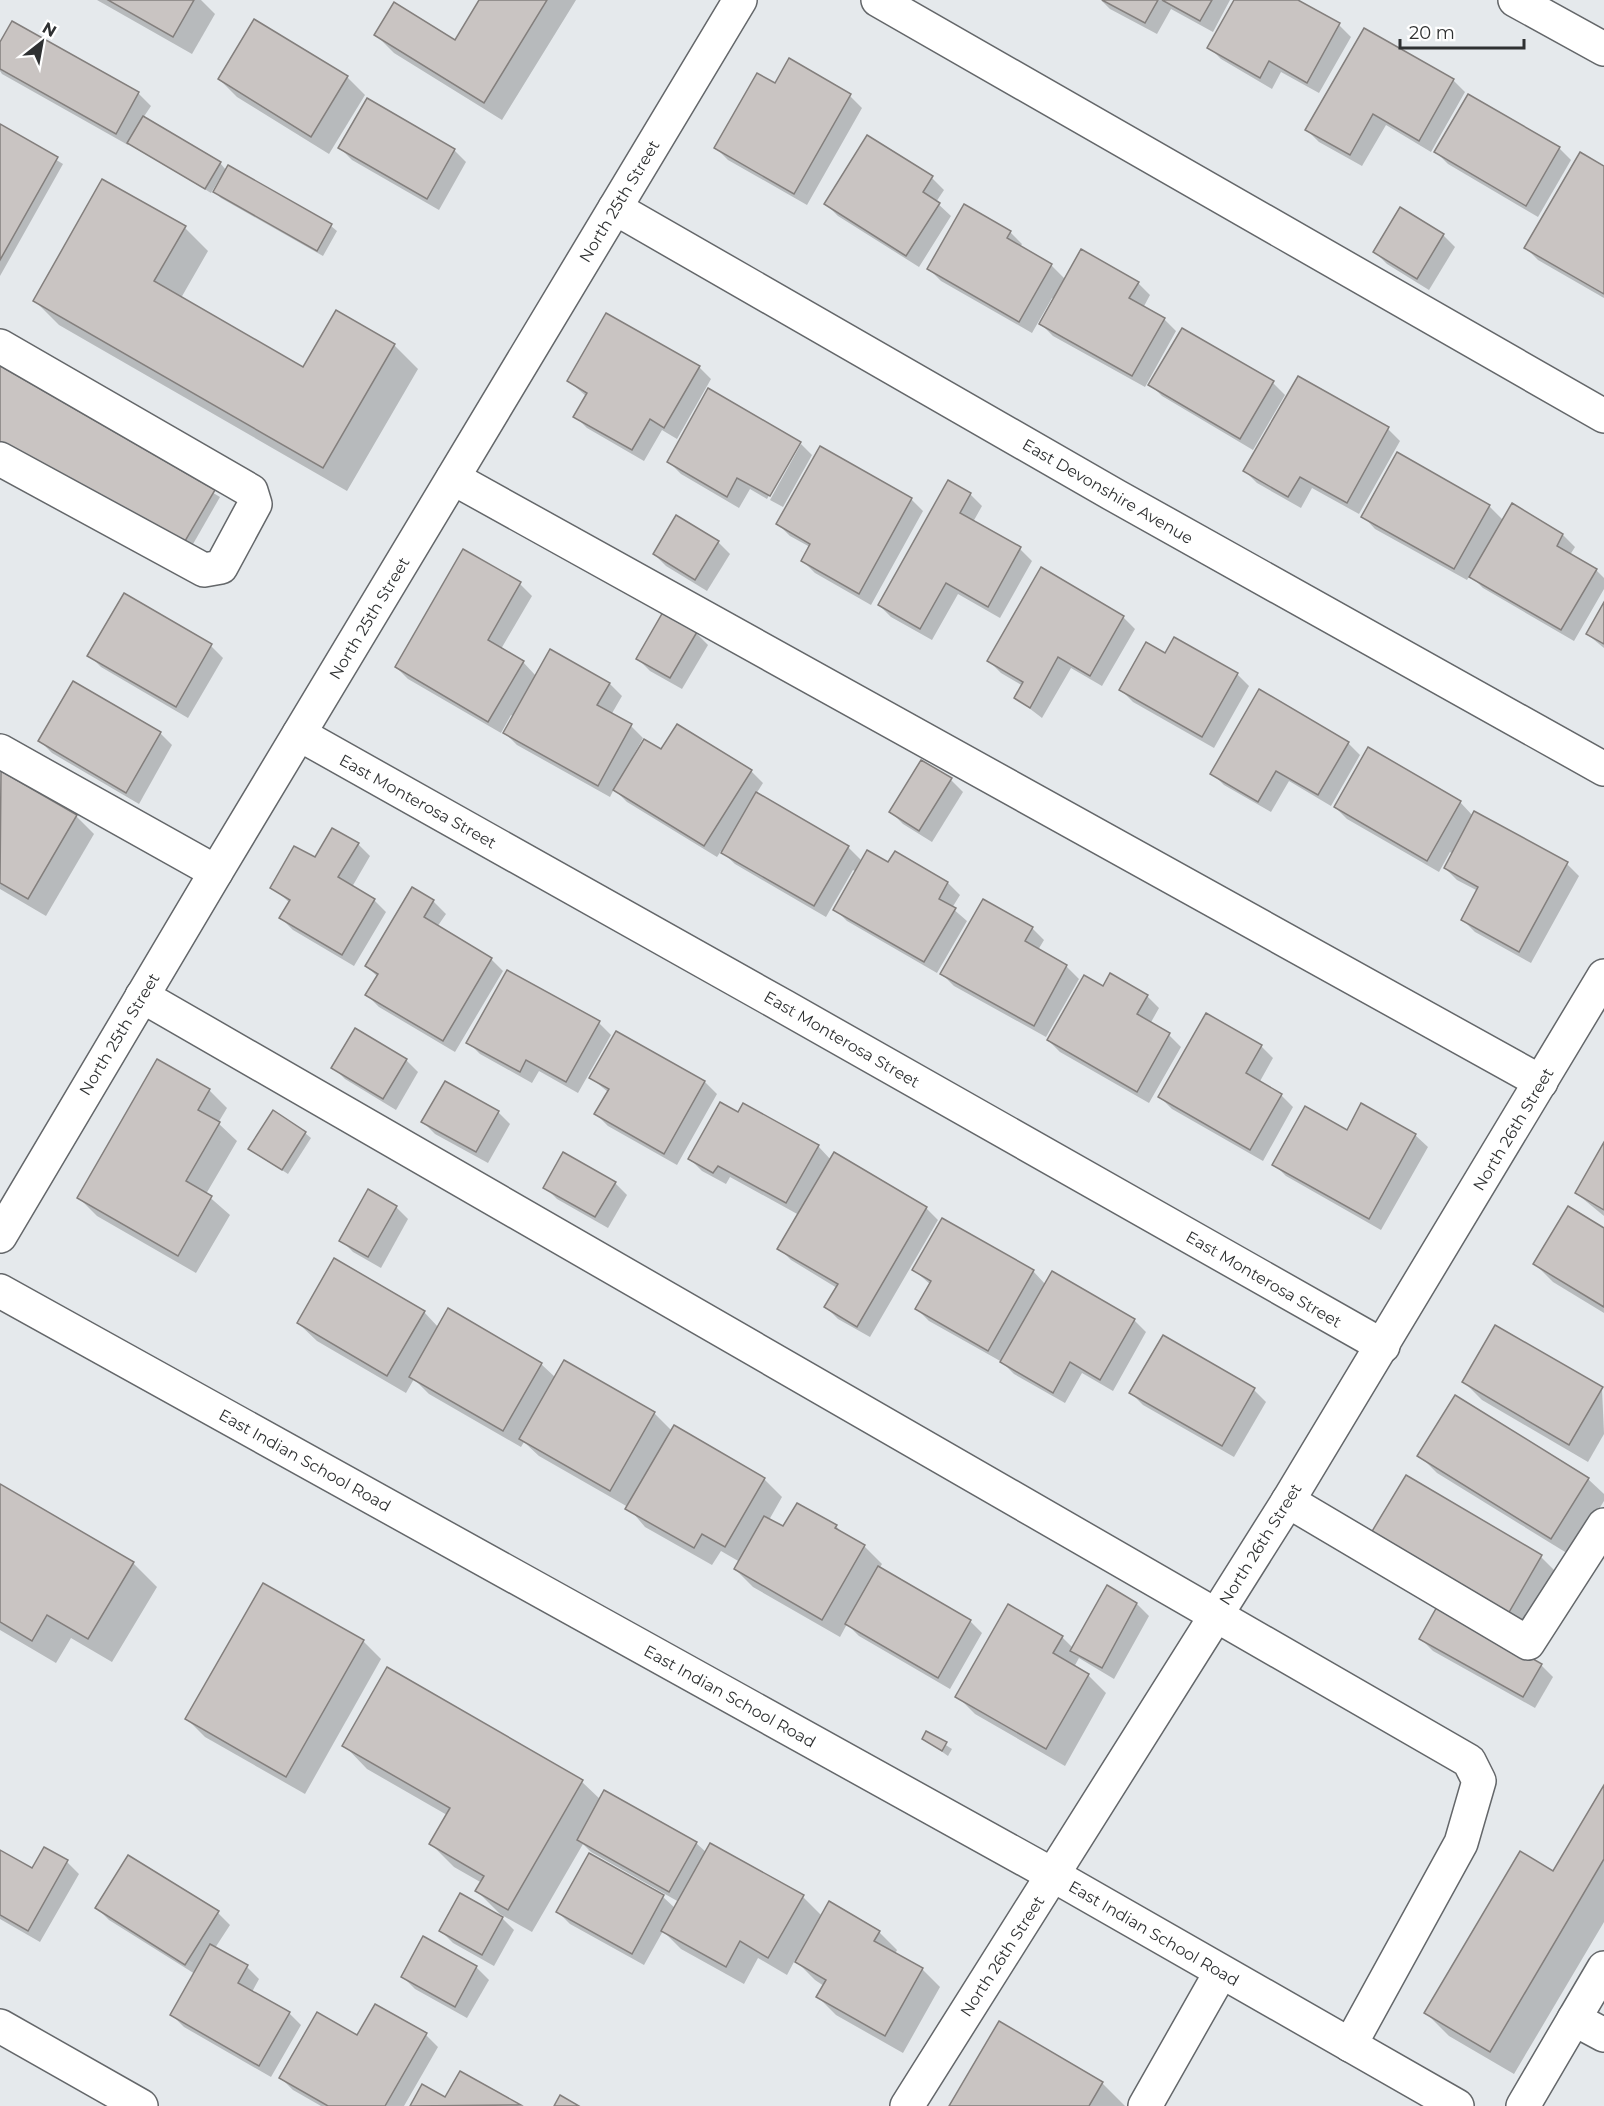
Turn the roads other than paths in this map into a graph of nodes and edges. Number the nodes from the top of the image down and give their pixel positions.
1 (740, 0) edge
2 (878, 0) edge
3 (1515, 0) edge
4 (1604, 49) edge
5 (615, 208) junction
6 (0, 346) edge
7 (1604, 416) edge
8 (0, 459) edge
9 (453, 478) junction
10 (299, 734) junction
11 (0, 751) edge
12 (1604, 769) edge
13 (216, 872) junction
14 (1600, 992) edge
15 (142, 996) junction
16 (1541, 1082) junction
17 (0, 1236) edge
18 (0, 1291) edge
19 (1383, 1346) junction
20 (1288, 1501) junction
21 (1604, 1525) edge
22 (1217, 1614) junction
23 (1053, 1875) junction
24 (1604, 1968) edge
25 (1221, 1972) junction
26 (1574, 2019) junction
27 (0, 2026) edge
28 (1604, 2035) edge
29 (1350, 2045) junction
30 (141, 2106) edge
31 (907, 2106) edge
32 (1145, 2106) edge
33 (1457, 2106) edge
34 (1523, 2106) edge

1 - 5 street, North 25th Street
2 - 7 street
3 - 4 street
5 - 9 street, North 25th Street
5 - 12 street, East Devonshire Avenue
6 - 8 street
9 - 10 street, North 25th Street
9 - 16 street
10 - 13 street, North 25th Street
10 - 19 street, East Monterosa Street
11 - 13 street
13 - 15 street, North 25th Street
14 - 16 street, North 26th Street
15 - 17 street, North 25th Street
15 - 22 street
16 - 19 street, North 26th Street
18 - 23 street, East Indian School Road
19 - 20 street, North 26th Street
20 - 21 street
20 - 22 street, North 26th Street
22 - 23 street, North 26th Street
22 - 29 street
23 - 25 street, East Indian School Road
23 - 31 street, North 26th Street
24 - 26 street
25 - 29 street, East Indian School Road
25 - 32 street
26 - 28 street
26 - 34 street
27 - 30 street
29 - 33 street, East Indian School Road

